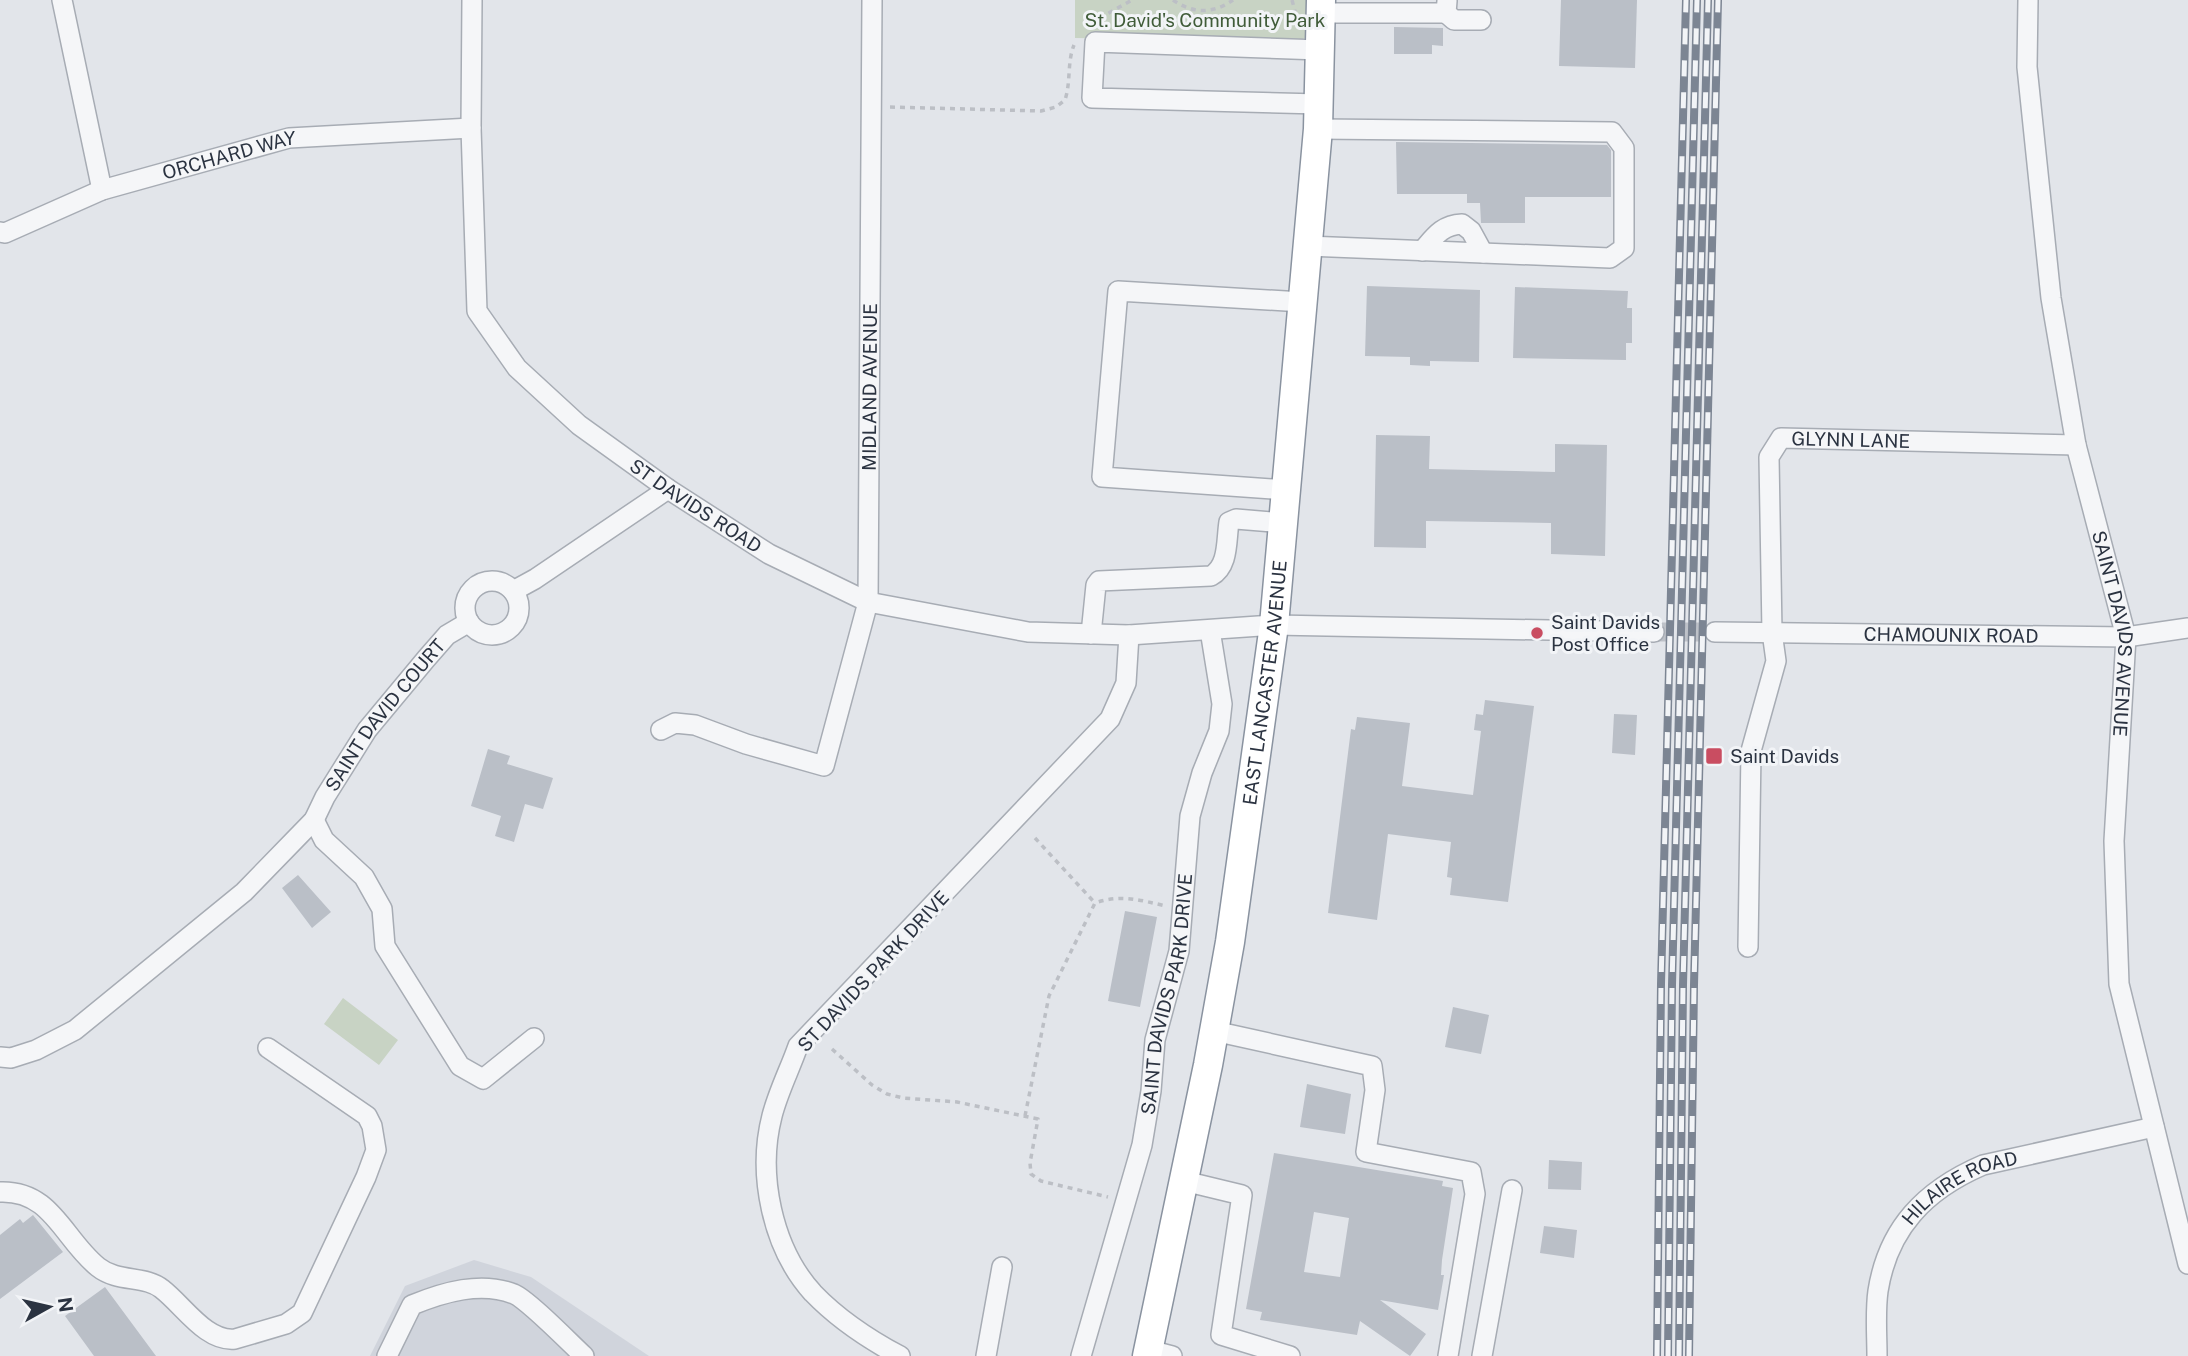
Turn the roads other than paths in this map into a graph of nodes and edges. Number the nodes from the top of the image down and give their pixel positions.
1 (62, 0) edge
2 (472, 0) edge
3 (872, 0) edge
4 (2028, 0) edge
5 (1321, 6) edge
6 (1446, 6) edge
7 (1481, 20) dead end
8 (1320, 50) junction
9 (1318, 116) junction
10 (471, 128) junction
11 (102, 190) junction
12 (2, 234) edge
13 (1307, 246) junction
14 (1422, 251) junction
15 (1483, 253) junction
16 (1301, 302) junction
17 (2076, 445) junction
18 (668, 489) junction
19 (1286, 490) junction
20 (1283, 523) junction
21 (513, 591) junction
22 (868, 602) junction
23 (468, 622) junction
24 (1274, 625) junction
25 (2188, 628) edge
26 (1210, 631) junction
27 (1654, 632) tunnel mouth
28 (1715, 632) tunnel mouth
29 (1772, 632) junction
30 (1091, 634) junction
31 (1129, 635) junction
32 (2126, 637) junction
33 (661, 730) dead end
34 (314, 820) junction
35 (1748, 947) dead end
36 (1214, 1031) junction
37 (534, 1038) dead end
38 (268, 1048) dead end
39 (0, 1057) edge
40 (2154, 1127) junction
41 (1184, 1181) junction
42 (1512, 1190) dead end
43 (0, 1192) edge
44 (2188, 1264) edge
45 (1002, 1267) dead end
46 (1156, 1354) edge
47 (387, 1356) edge
48 (584, 1356) edge
49 (900, 1356) edge
50 (986, 1356) edge
51 (1081, 1356) edge
52 (1290, 1356) edge
53 (1448, 1356) edge
54 (1482, 1356) edge
55 (1877, 1356) edge

1 - 11 street
2 - 10 street, ST DAVIDS ROAD
3 - 22 street, MIDLAND AVENUE
4 - 17 street, SAINT DAVIDS AVENUE
5 - 6 street
5 - 8 highway, EAST LANCASTER AVENUE
6 - 7 street
8 - 9 highway, EAST LANCASTER AVENUE
8 - 9 street
9 - 13 highway, EAST LANCASTER AVENUE
9 - 15 street
10 - 11 street, ORCHARD WAY
10 - 18 street, ST DAVIDS ROAD
11 - 12 street, ORCHARD WAY
13 - 14 street
13 - 16 highway, EAST LANCASTER AVENUE
14 - 15 street
14 - 15 street
16 - 19 highway, EAST LANCASTER AVENUE
16 - 19 street
17 - 29 street, GLYNN LANE
17 - 32 street, SAINT DAVIDS AVENUE
18 - 21 street
18 - 22 street, ST DAVIDS ROAD
19 - 20 highway, EAST LANCASTER AVENUE
20 - 24 highway, EAST LANCASTER AVENUE
20 - 30 street
21 - 23 street
21 - 23 street
22 - 30 street, ST DAVIDS ROAD
22 - 33 street, MIDLAND AVENUE
23 - 34 street, SAINT DAVID COURT
24 - 26 street, ST DAVIDS ROAD
24 - 27 street
24 - 36 highway, EAST LANCASTER AVENUE
25 - 32 street, CHAMOUNIX ROAD
26 - 31 street, ST DAVIDS ROAD
26 - 51 street, SAINT DAVIDS PARK DRIVE
28 - 29 street, CHAMOUNIX ROAD
29 - 32 street, CHAMOUNIX ROAD
29 - 35 street
30 - 31 street, ST DAVIDS ROAD
31 - 49 street, ST DAVIDS PARK DRIVE
32 - 40 street, SAINT DAVIDS AVENUE
34 - 37 street
34 - 39 street, SAINT DAVID COURT
36 - 41 highway, EAST LANCASTER AVENUE
36 - 53 street
38 - 43 street
40 - 44 street, SAINT DAVIDS AVENUE
40 - 55 street, HILAIRE ROAD
41 - 46 highway, EAST LANCASTER AVENUE
41 - 52 street
42 - 54 street
45 - 50 street
47 - 48 street

